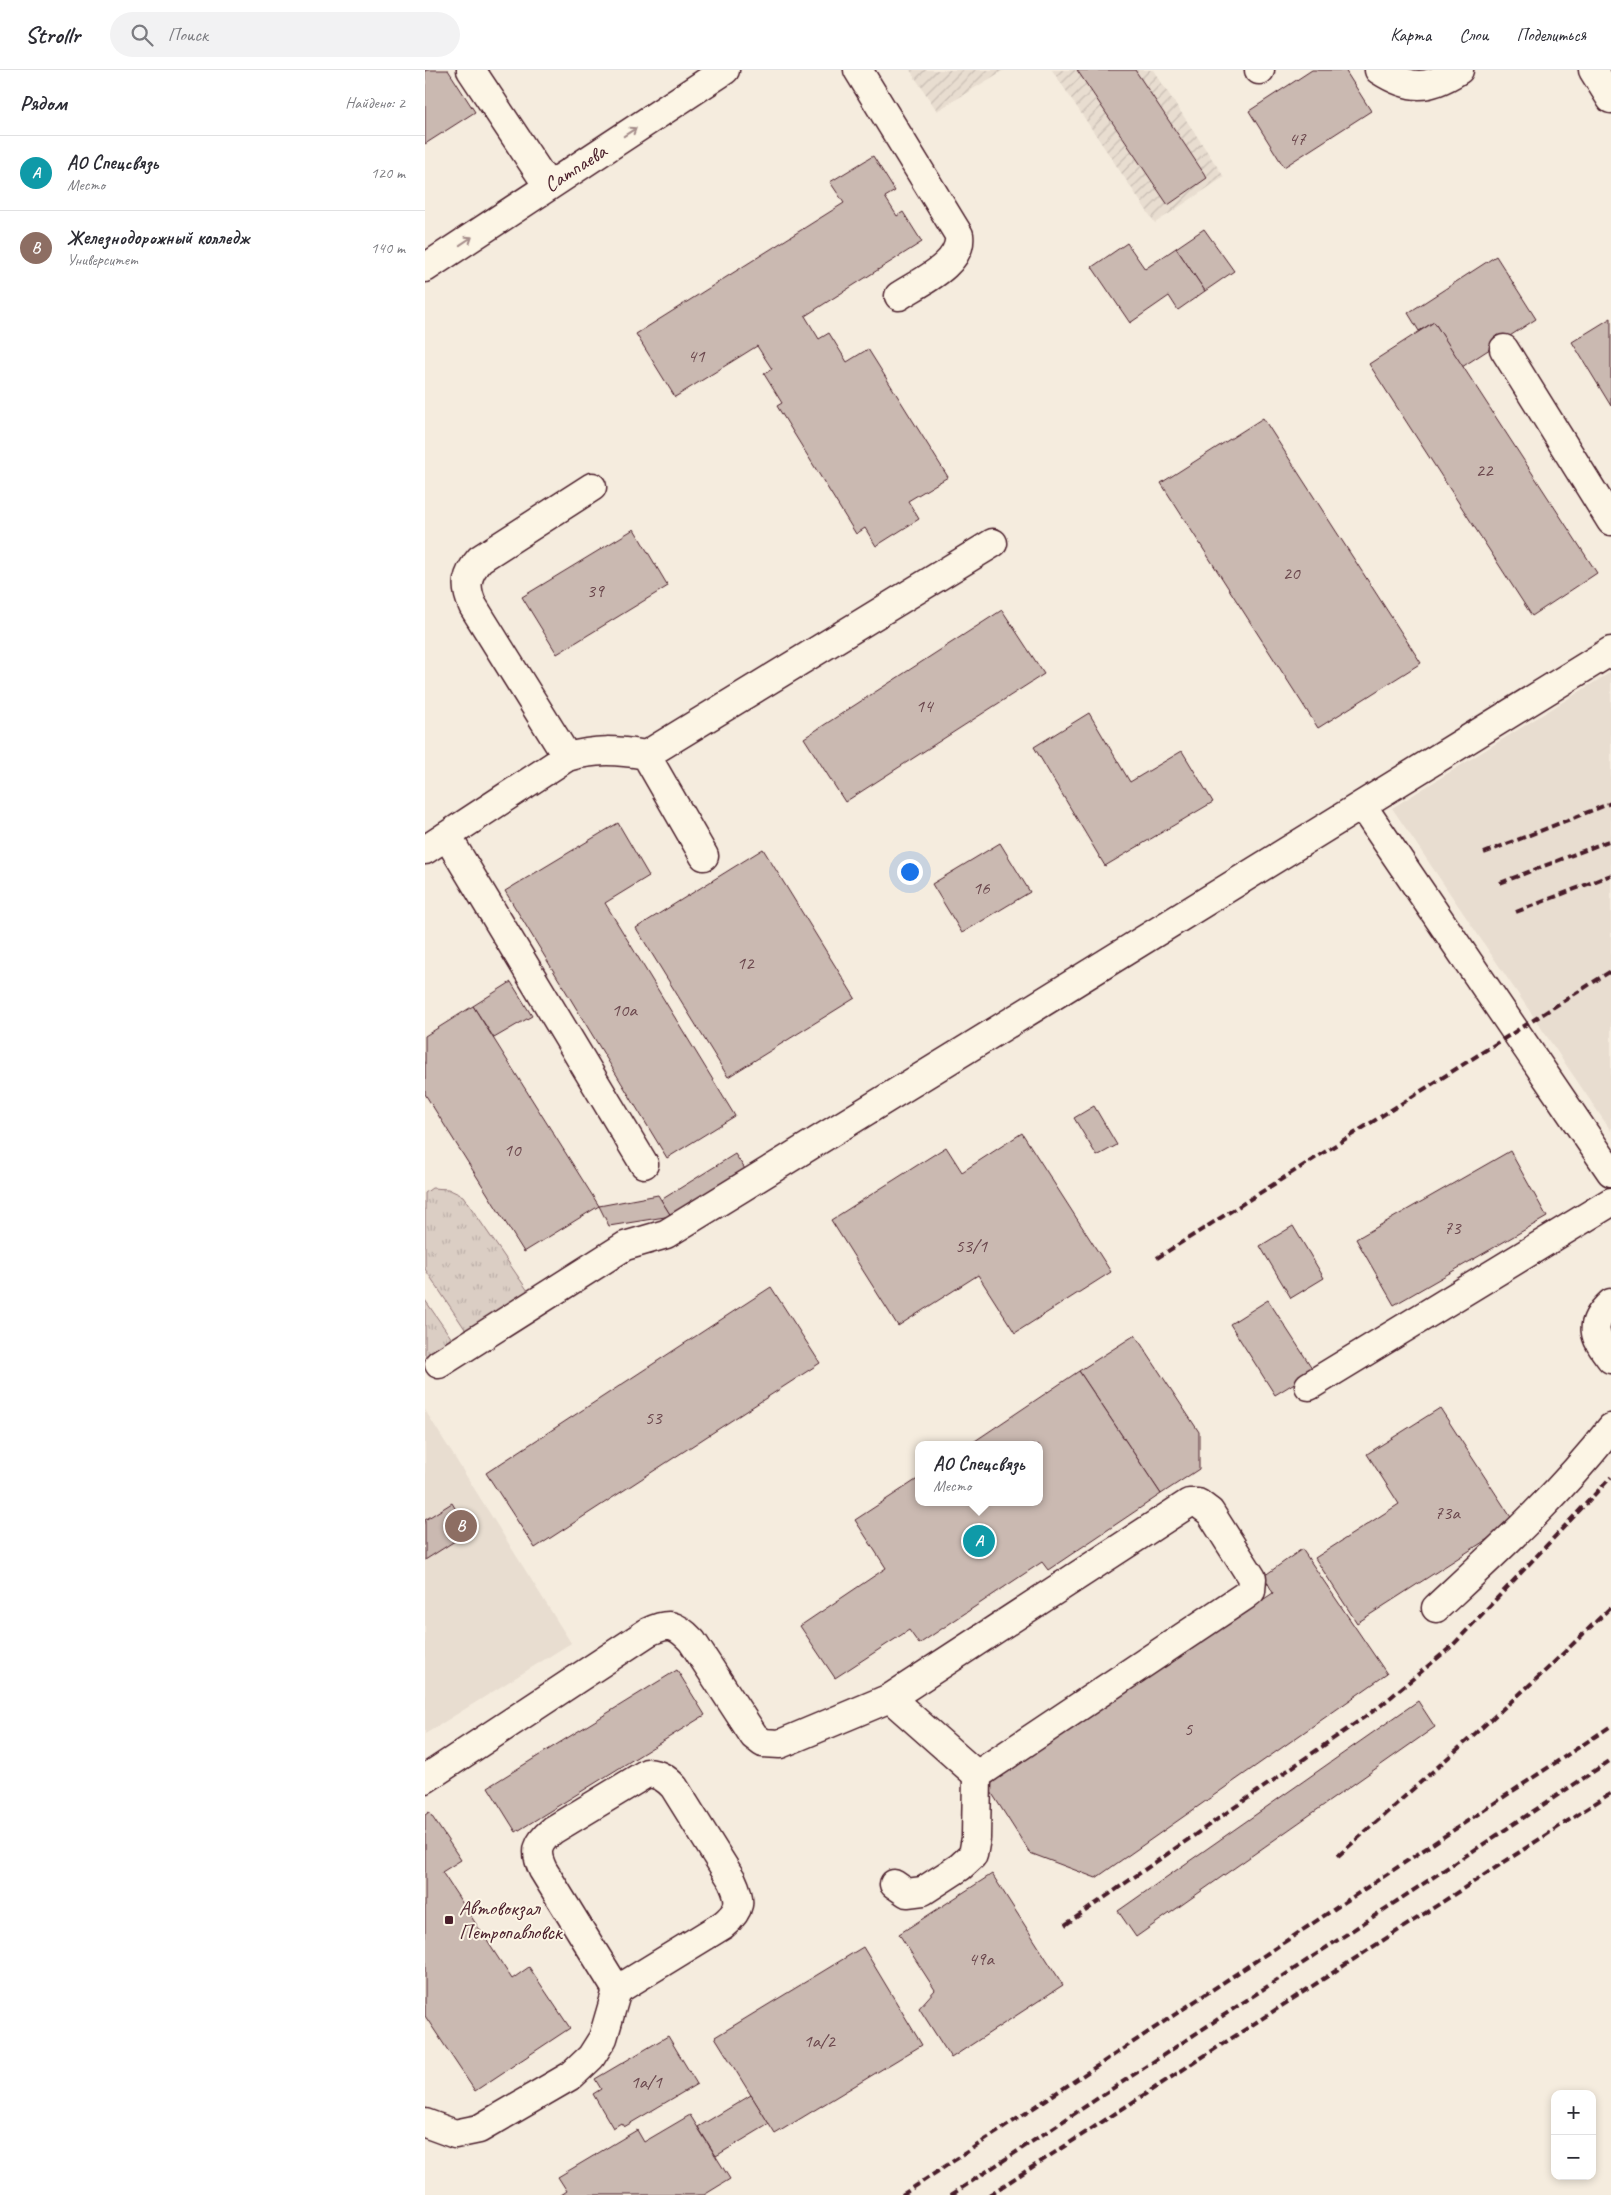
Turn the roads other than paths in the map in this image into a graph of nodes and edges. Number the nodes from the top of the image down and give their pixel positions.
1 (471, 70) edge
2 (725, 70) edge
3 (858, 70) edge
4 (1379, 70) edge
5 (1459, 70) edge
6 (1593, 70) edge
7 (1611, 99) edge
8 (548, 186) junction
9 (425, 268) edge
10 (899, 296) dead end
11 (1504, 349) dead end
12 (592, 487) dead end
13 (1611, 521) edge
14 (993, 543) dead end
15 (1611, 650) edge
16 (646, 755) junction
17 (567, 757) junction
18 (1363, 806) junction
19 (436, 843) edge
20 (704, 856) dead end
21 (644, 1164) dead end
22 (1611, 1172) edge
23 (1611, 1202) edge
24 (1611, 1303) edge
25 (1611, 1358) edge
26 (439, 1364) dead end
27 (1309, 1386) dead end
28 (1611, 1428) edge
29 (1436, 1608) dead end
30 (890, 1698) junction
31 (977, 1775) junction
32 (425, 1779) edge
33 (894, 1884) dead end
34 (617, 1990) junction
35 (425, 2123) edge

1 - 8 street
8 -> 2 street, Сатпаева
3 - 10 street
4 - 5 street
6 - 7 street
9 -> 8 street, Сатпаева
11 - 13 street
12 - 17 street
14 - 16 street
15 - 18 street
16 - 17 street
16 - 20 street
17 - 19 street
18 - 22 street
18 - 26 street
19 - 21 street
23 - 27 street
24 - 25 street
28 - 29 street
30 - 31 street
30 - 31 street
30 - 32 street
31 - 33 street
34 - 34 street
34 - 35 street

